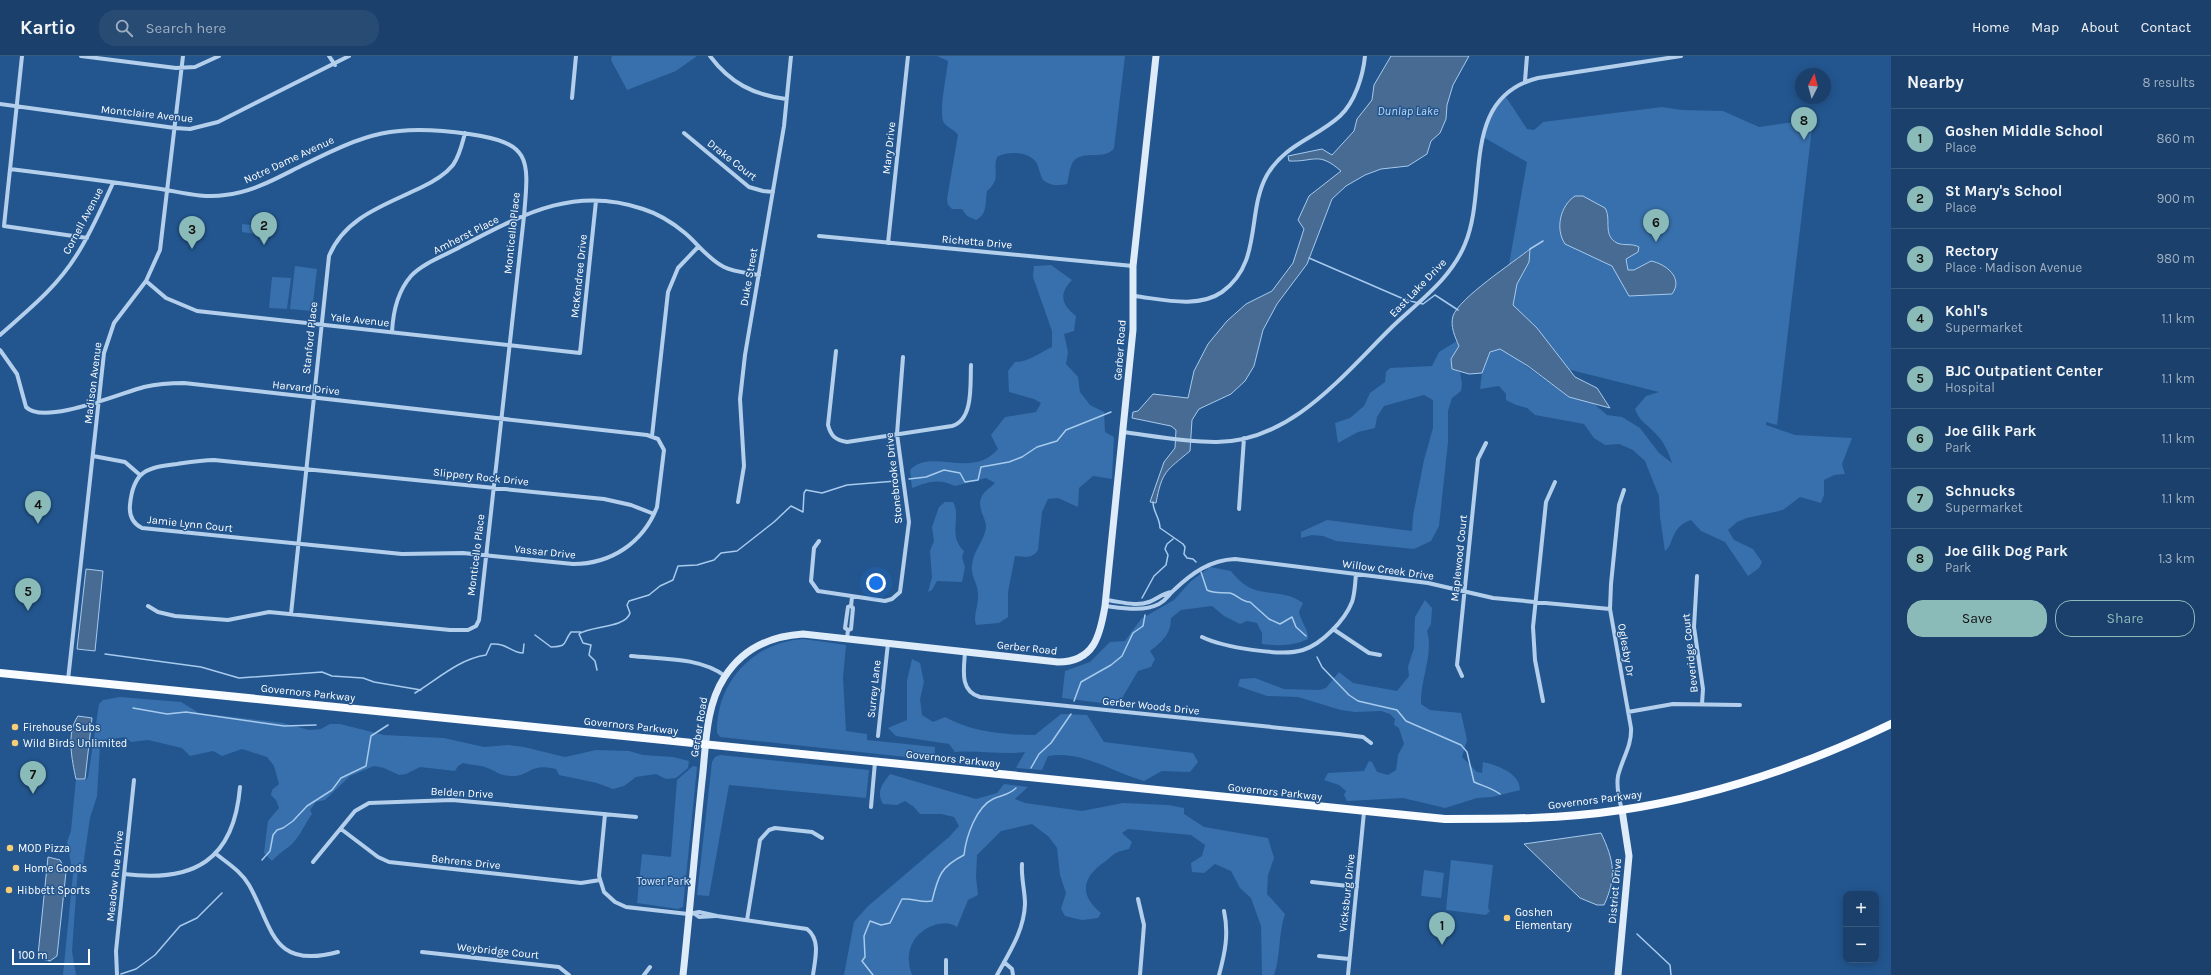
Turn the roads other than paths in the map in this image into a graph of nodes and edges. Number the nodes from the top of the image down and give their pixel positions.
1 (22, 56) edge
2 (81, 56) edge
3 (183, 56) edge
4 (219, 56) edge
5 (329, 56) edge
6 (349, 56) edge
7 (576, 56) edge
8 (710, 56) edge
9 (791, 56) edge
10 (908, 56) edge
11 (1156, 56) edge
12 (1365, 56) edge
13 (1527, 56) edge
14 (1681, 56) edge
15 (335, 65) junction
16 (182, 68) junction
17 (1525, 81) junction
18 (572, 98) dead end
19 (786, 99) junction
20 (0, 104) edge
21 (16, 107) junction
22 (175, 128) junction
23 (465, 133) junction
24 (684, 133) dead end
25 (520, 155) joint
26 (10, 169) junction
27 (114, 182) junction
28 (168, 190) junction
29 (773, 192) junction
30 (596, 201) junction
31 (524, 216) junction
32 (819, 236) dead end
33 (87, 238) junction
34 (888, 243) junction
35 (698, 246) junction
36 (1133, 266) junction
37 (759, 275) junction
38 (146, 281) junction
39 (1134, 296) junction
40 (321, 324) junction
41 (392, 332) junction
42 (0, 335) edge
43 (510, 346) junction
44 (0, 350) edge
45 (836, 351) dead end
46 (580, 353) joint
47 (903, 357) dead end
48 (971, 365) dead end
49 (313, 398) junction
50 (99, 401) junction
51 (501, 419) junction
52 (1123, 432) junction
53 (896, 434) junction
54 (652, 436) junction
55 (1244, 438) junction
56 (1486, 443) dead end
57 (93, 456) junction
58 (305, 469) junction
59 (140, 475) junction
60 (1555, 482) dead end
61 (493, 487) junction
62 (1624, 490) dead end
63 (738, 502) dead end
64 (1239, 509) dead end
65 (654, 514) junction
66 (819, 541) dead end
67 (297, 543) junction
68 (486, 554) junction
69 (1356, 574) junction
70 (1697, 576) dead end
71 (1464, 591) junction
72 (852, 597) junction
73 (1536, 602) junction
74 (1105, 603) junction
75 (148, 606) dead end
76 (1610, 609) junction
77 (291, 614) junction
78 (1333, 629) junction
79 (848, 634) junction
80 (1202, 637) dead end
81 (888, 643) junction
82 (966, 652) junction
83 (1380, 655) dead end
84 (631, 656) dead end
85 (0, 673) edge
86 (725, 676) junction
87 (1462, 676) dead end
88 (68, 680) junction
89 (1543, 701) dead end
90 (1702, 704) junction
91 (1740, 705) dead end
92 (1628, 712) junction
93 (1891, 724) edge
94 (878, 736) dead end
95 (1371, 743) dead end
96 (707, 745) junction
97 (875, 762) junction
98 (134, 780) dead end
99 (240, 787) dead end
100 (871, 807) dead end
101 (1622, 810) junction
102 (1364, 812) junction
103 (605, 814) junction
104 (636, 817) dead end
105 (341, 829) junction
106 (822, 838) dead end
107 (215, 853) junction
108 (314, 862) dead end
109 (1022, 864) dead end
110 (124, 874) junction
111 (600, 880) junction
112 (1312, 882) dead end
113 (1357, 887) junction
114 (1138, 899) dead end
115 (1224, 911) dead end
116 (692, 914) junction
117 (747, 920) junction
118 (338, 952) dead end
119 (422, 952) dead end
120 (1318, 956) dead end
121 (1349, 959) junction
122 (946, 960) dead end
123 (1004, 962) junction
124 (650, 967) dead end
125 (117, 975) edge
126 (569, 975) edge
127 (644, 975) edge
128 (683, 975) edge
129 (813, 975) edge
130 (946, 975) edge
131 (997, 975) edge
132 (1012, 975) edge
133 (1140, 975) edge
134 (1218, 975) edge
135 (1348, 975) edge
136 (1618, 975) edge

1 - 21 street
2 - 16 street
3 - 16 street, Madison Avenue
4 - 16 street
5 - 15 street
6 - 15 street, Montclaire Avenue
7 - 18 street
8 - 19 street
9 - 19 street, Duke Street
10 - 34 street, Mary Drive
11 - 36 street, Gerber Road
12 - 39 street
13 - 17 street
14 - 17 street, East Lake Drive
15 - 22 street, Montclaire Avenue
16 - 22 street, Madison Avenue
17 - 55 street, East Lake Drive
19 - 29 street, Duke Street
20 - 21 street, Montclaire Avenue
21 - 22 street, Montclaire Avenue
21 - 26 street
22 - 28 street, Madison Avenue
23 - 25 street, Notre Dame Avenue
23 - 28 street, Notre Dame Avenue
23 - 40 street, Stanford Place
24 - 29 street, Drake Court
25 - 31 street, Monticello Place
26 - 27 street, Notre Dame Avenue
26 - 33 street
27 - 28 street, Notre Dame Avenue
27 - 33 street, Cornell Avenue
28 - 38 street, Madison Avenue
29 - 37 street, Duke Street
30 - 31 street, Amherst Place
30 - 35 street, Amherst Place
30 - 46 street, McKendree Drive
31 - 41 street, Amherst Place
31 - 43 street, Monticello Place
32 - 34 street, Richetta Drive
33 - 42 street, Cornell Avenue
34 - 36 street, Richetta Drive
35 - 37 street, Amherst Place
35 - 54 street
36 - 39 street, Gerber Road
37 - 63 street, Duke Street
38 - 40 street, Yale Avenue
38 - 50 street, Madison Avenue
39 - 52 street, Gerber Road
40 - 41 street, Yale Avenue
40 - 49 street, Stanford Place
41 - 43 street, Yale Avenue
43 - 46 street, Yale Avenue
43 - 51 street, Monticello Place
44 - 50 street, Harvard Drive
45 - 53 street
47 - 53 street, Stonebrooke Drive
48 - 53 street
49 - 50 street, Harvard Drive
49 - 51 street, Harvard Drive
49 - 58 street, Stanford Place
50 - 57 street, Madison Avenue
51 - 54 street, Harvard Drive
51 - 61 street, Monticello Place
52 - 55 street, East Lake Drive
52 - 74 street, Gerber Road
53 - 72 street, Stonebrooke Drive
54 - 65 street, Vassar Drive
55 - 64 street
56 - 71 street, Maplewood Court
57 - 59 street
57 - 88 street, Madison Avenue
58 - 59 street
58 - 61 street, Slippery Rock Drive
58 - 67 street, Stanford Place
59 - 67 street, Jamie Lynn Court
60 - 73 street
61 - 65 street, Slippery Rock Drive
61 - 68 street, Monticello Place
62 - 76 street, Oglesby Dr
65 - 68 street, Vassar Drive
66 - 72 street, Stonebrooke Drive
67 - 68 street, Vassar Drive
67 - 77 street, Stanford Place
68 - 77 street, Monticello Place
69 - 71 street, Willow Creek Drive
69 - 74 street, Willow Creek Drive
69 - 78 street
70 - 90 street, Beveridge Court
71 - 73 street, Willow Creek Drive
71 - 87 street, Maplewood Court
72 - 79 street
73 - 76 street, Willow Creek Drive
73 - 89 street
74 - 82 street, Gerber Road
75 - 77 street, Monticello Place
76 - 92 street, Oglesby Dr
78 - 80 street
78 - 83 street
79 - 81 street, Gerber Road
79 - 86 street, Gerber Road
81 - 82 street, Gerber Road
81 - 94 street, Surrey Lane
82 - 95 street, Gerber Woods Drive
84 - 86 street
85 - 88 main road, Governors Parkway
86 - 96 street, Gerber Road
88 - 96 main road, Governors Parkway
90 - 91 street
90 - 92 street
92 - 101 street, Oglesby Dr
93 - 101 main road, Governors Parkway
96 - 97 main road, Governors Parkway
96 - 116 street, Gerber Road
97 - 100 street
97 - 102 main road, Governors Parkway
98 - 110 street, Meadow Rue Drive
99 - 107 street
101 - 102 main road, Governors Parkway
101 - 136 street, District Drive
102 - 113 street, Vicksburg Drive
103 - 104 street, Belden Drive
103 - 105 street, Belden Drive
103 - 111 street
105 - 108 street, Belden Drive
105 - 111 street, Behrens Drive
106 - 117 street
107 - 110 street
107 - 118 street
109 - 123 street
110 - 125 street, Meadow Rue Drive
111 - 116 street
112 - 113 street
113 - 121 street, Vicksburg Drive
114 - 133 street
115 - 134 street
116 - 117 street
116 - 128 street, Gerber Road
117 - 129 street
119 - 126 street, Weybridge Court
120 - 121 street
121 - 135 street, Vicksburg Drive
122 - 130 street
123 - 131 street
123 - 132 street
124 - 127 street

